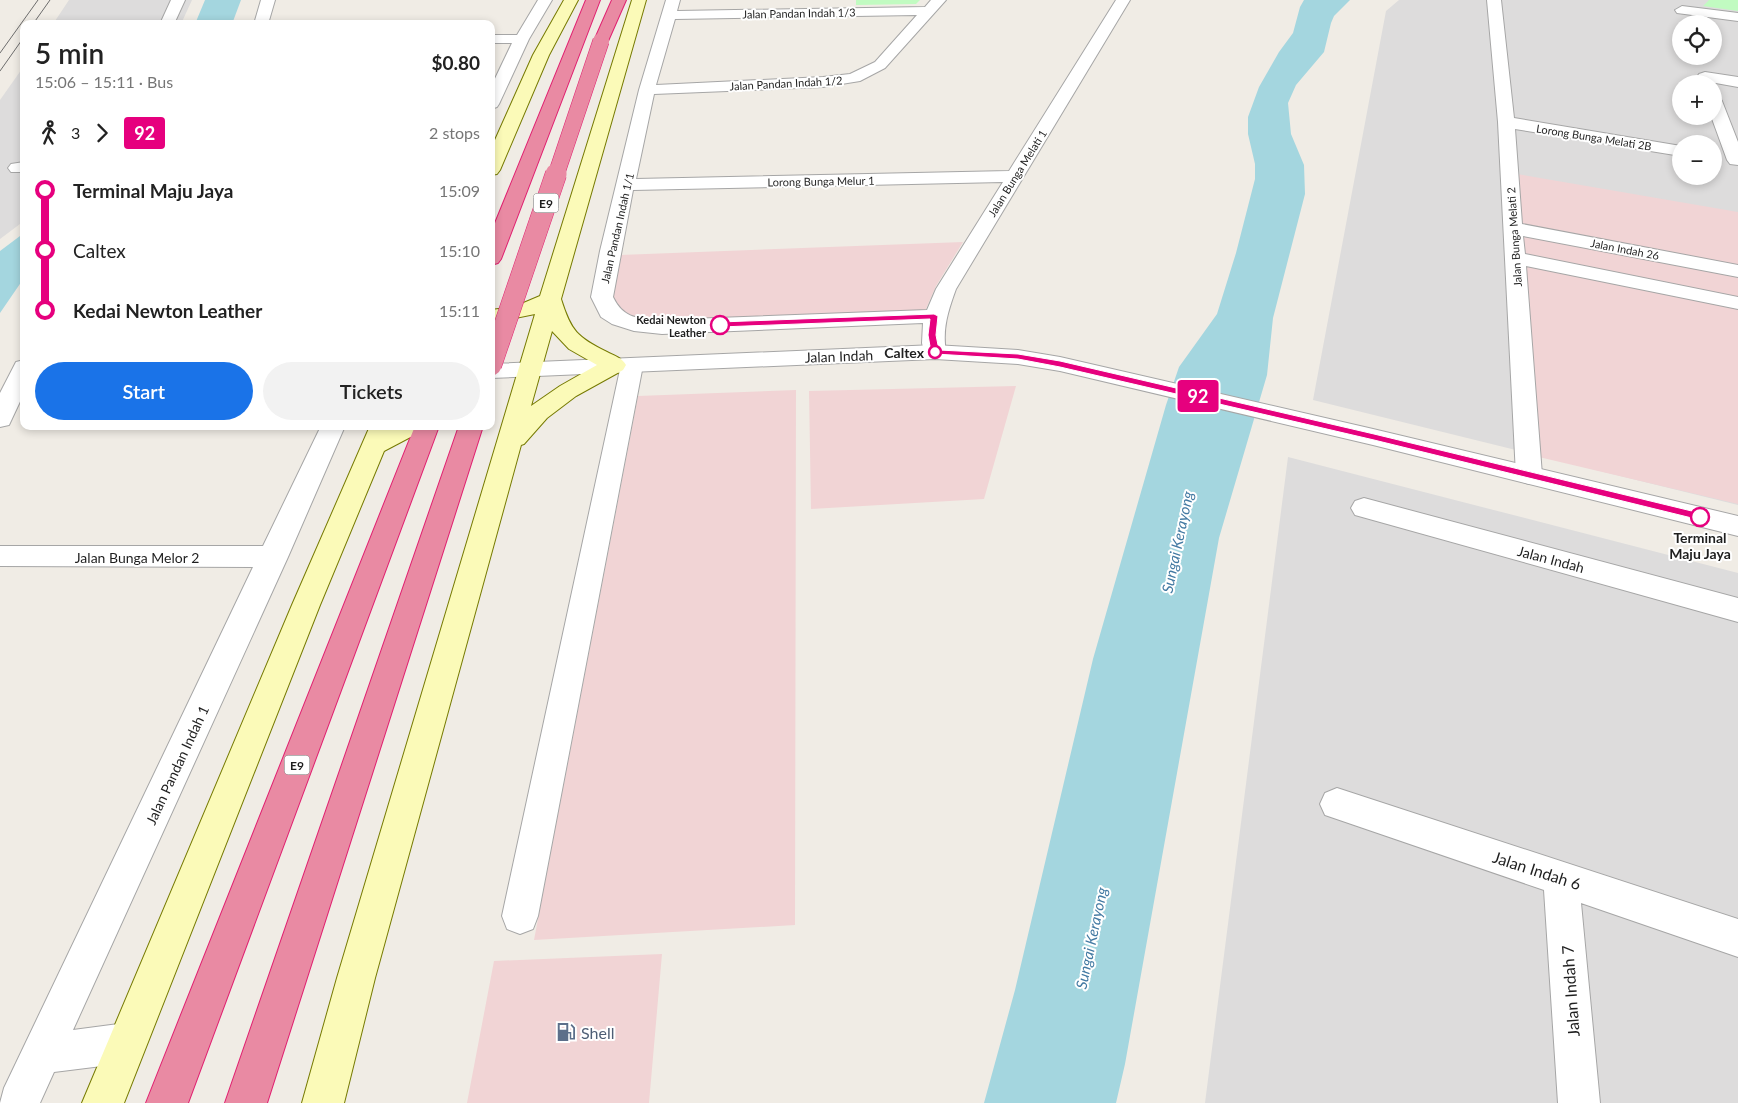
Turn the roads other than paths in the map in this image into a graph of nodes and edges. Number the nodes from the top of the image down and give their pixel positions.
1 (178, 0) edge
2 (268, 0) edge
3 (545, 0) edge
4 (570, 0) edge
5 (593, 0) edge
6 (620, 0) edge
7 (640, 0) edge
8 (1124, 0) edge
9 (1494, 0) edge
10 (1682, 5) edge
11 (839, 6) edge
12 (934, 6) edge
13 (671, 8) edge
14 (1738, 17) edge
15 (169, 20) edge
16 (262, 20) edge
17 (495, 39) edge
18 (522, 39) junction
19 (1722, 79) edge
20 (1738, 82) edge
21 (647, 90) junction
22 (495, 96) edge
23 (1506, 122) junction
24 (1722, 122) edge
25 (1672, 150) edge
26 (1722, 157) edge
27 (1737, 160) edge
28 (495, 161) edge
29 (1015, 176) junction
30 (627, 185) junction
31 (1512, 228) junction
32 (495, 248) edge
33 (1515, 258) junction
34 (1738, 271) edge
35 (550, 299) junction
36 (1738, 303) edge
37 (495, 316) edge
38 (934, 316) junction
39 (935, 352) junction
40 (495, 353) edge
41 (623, 365) junction
42 (531, 369) junction
43 (495, 371) edge
44 (20, 376) edge
45 (0, 419) edge
46 (331, 430) edge
47 (397, 430) edge
48 (425, 430) edge
49 (470, 430) edge
50 (501, 433) edge
51 (378, 436) edge
52 (1530, 475) junction
53 (1364, 508) dead end
54 (1738, 526) edge
55 (0, 556) edge
56 (274, 557) junction
57 (1738, 610) edge
58 (1337, 804) dead end
59 (1561, 878) junction
60 (520, 916) dead end
61 (1738, 938) edge
62 (126, 1044) junction
63 (42, 1054) junction
64 (19, 1103) edge
65 (103, 1103) edge
66 (167, 1103) edge
67 (246, 1103) edge
68 (324, 1103) edge
69 (1579, 1103) edge

1 - 15 street
2 - 16 street
3 - 18 street
4 - 28 main road
5 - 32 highway, E9
6 - 40 highway, E9, bridge
7 - 35 main road
8 - 29 street, Jalan Bunga Melati 1
9 - 23 street, Jalan Bunga Melati 2
10 - 14 street
11 - 12 street, Jalan Pandan Indah 1/3
11 - 13 street, Jalan Pandan Indah 1/3
12 - 21 street, Jalan Pandan Indah 1/2
13 - 21 street, Jalan Pandan Indah 1/1
17 - 18 street
18 - 22 street
19 - 20 street
21 - 30 street, Jalan Pandan Indah 1/1
23 - 25 street, Lorong Bunga Melati 2B
23 - 31 street, Jalan Bunga Melati 2
24 - 27 street
26 - 27 street
29 - 30 street, Lorong Bunga Melur 1
29 - 38 street, Jalan Bunga Melati 1
30 - 38 street, Jalan Pandan Indah 1/1
31 - 33 street, Jalan Bunga Melati 2
31 - 34 street, Jalan Indah 26
33 - 36 street
33 - 52 street, Jalan Bunga Melati 2
35 - 37 main road
35 - 41 main road
35 - 42 main road
38 - 39 street, Jalan Bunga Melati 1
39 - 41 street, Jalan Indah
39 - 52 street, Jalan Indah
41 - 42 street, Jalan Indah
41 - 50 main road
41 - 60 street
42 - 43 street, Jalan Indah
42 - 50 main road
44 - 45 street
46 - 56 street, Jalan Pandan Indah 1
47 - 51 main road
48 - 66 highway, E9
49 - 67 highway
50 - 68 main road
51 - 62 main road
52 - 54 street, Jalan Indah
53 - 57 street, Jalan Indah
55 - 56 street, Jalan Bunga Melor 2
56 - 63 street, Jalan Pandan Indah 1
58 - 59 street, Jalan Indah 6
59 - 61 street, Jalan Indah 6
59 - 69 street, Jalan Indah 7
62 - 63 street
62 - 65 main road
63 - 64 street, Jalan Pandan Indah 1

